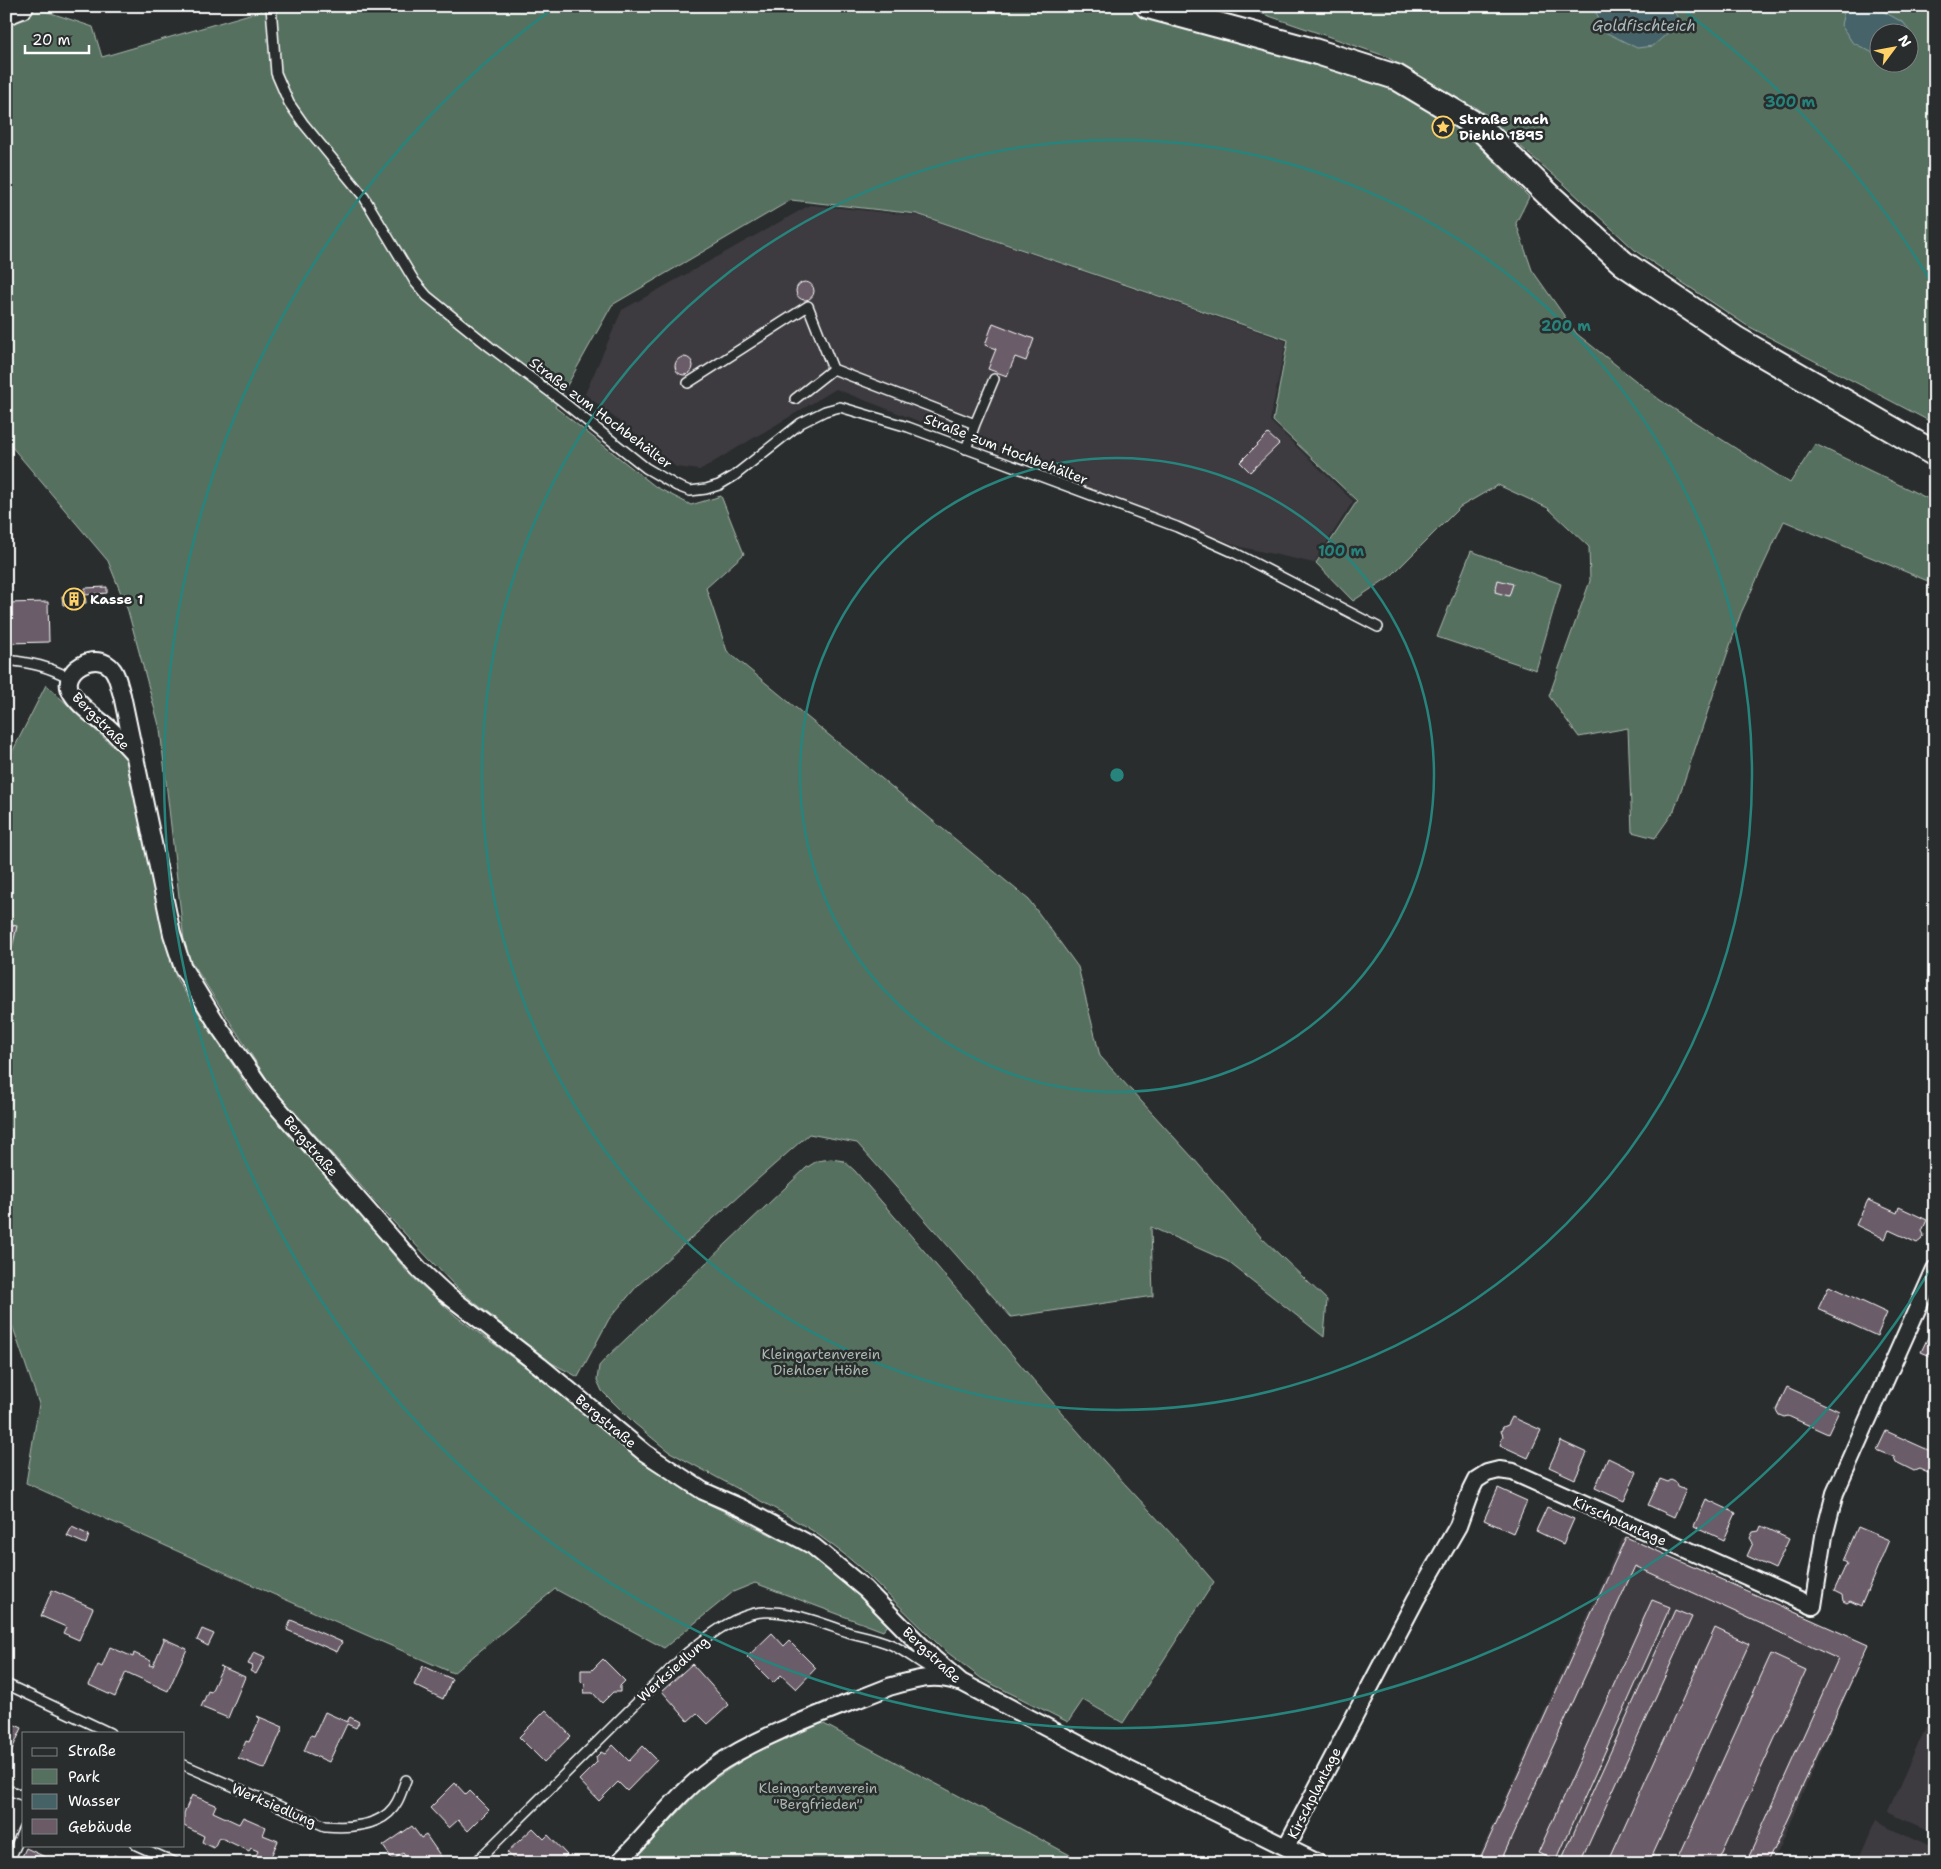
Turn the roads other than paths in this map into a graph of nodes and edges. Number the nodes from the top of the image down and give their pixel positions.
1 (21, 6) edge
2 (271, 6) edge
3 (1148, 6) edge
4 (6, 12) edge
5 (833, 369) junction
6 (994, 379) dead end
7 (688, 383) dead end
8 (795, 398) dead end
9 (975, 424) junction
10 (966, 449) junction
11 (1935, 454) edge
12 (1378, 627) dead end
13 (6, 660) edge
14 (70, 678) junction
15 (134, 754) junction
16 (1935, 1269) edge
17 (954, 1680) junction
18 (6, 1684) edge
19 (108, 1732) edge
20 (185, 1765) edge
21 (406, 1780) dead end
22 (6, 1788) edge
23 (22, 1795) edge
24 (22, 1832) edge
25 (138, 1846) edge
26 (1286, 1847) junction
27 (8, 1863) edge
28 (176, 1863) edge
29 (475, 1863) edge
30 (618, 1863) edge
31 (1318, 1863) edge

1 - 4 main road
2 - 10 lane, Straße zum Hochbehälter
3 - 11 main road
5 - 7 lane
5 - 8 lane
5 - 9 lane
6 - 9 lane
9 - 10 lane
10 - 12 lane, Straße zum Hochbehälter
13 - 14 lane
14 - 15 street, Bergstraße
14 - 15 street, Bergstraße
15 - 17 street, Bergstraße
16 - 26 street, Kirschplantage
17 - 26 street, Bergstraße
17 - 29 lane, Werksiedlung
17 - 30 street
18 - 19 lane
20 - 21 lane, Werksiedlung
22 - 23 lane
24 - 27 lane
25 - 28 lane
26 - 31 street, Bergstraße

